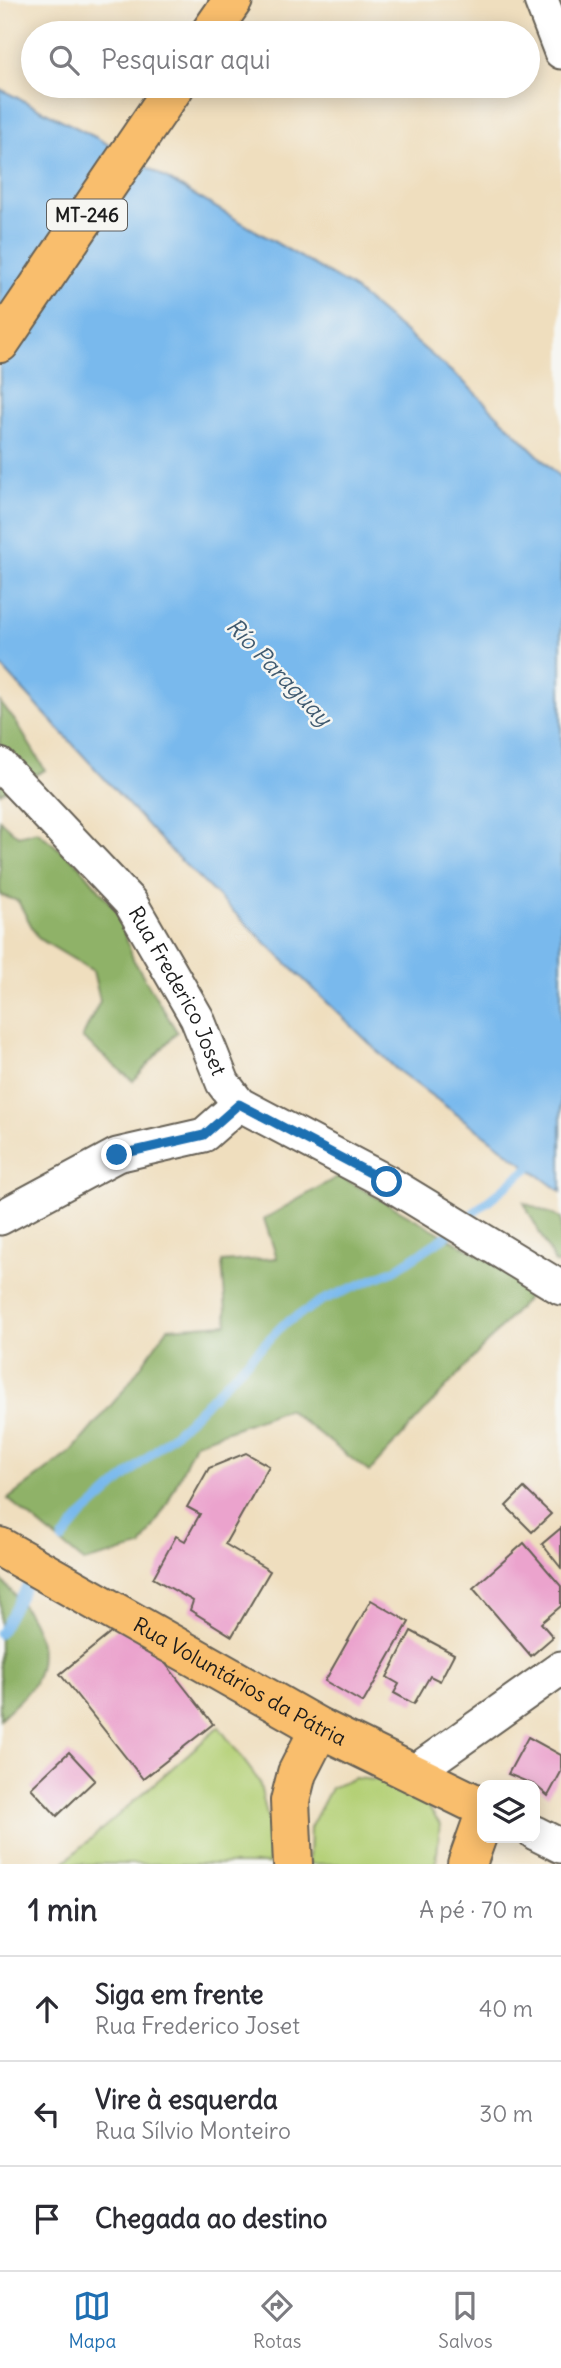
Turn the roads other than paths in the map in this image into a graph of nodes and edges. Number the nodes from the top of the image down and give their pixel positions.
1 (541, 0) edge
2 (561, 52) edge
3 (167, 98) edge
4 (0, 343) edge
5 (0, 765) edge
6 (239, 1104) junction
7 (0, 1218) edge
8 (561, 1288) edge
9 (0, 1547) edge
10 (561, 1668) edge
11 (320, 1728) junction
12 (414, 1773) junction
13 (477, 1804) edge
14 (477, 1836) edge
15 (540, 1836) edge
16 (561, 1846) edge
17 (293, 1864) edge
18 (467, 1864) edge

1 - 2 street
3 - 4 main road, MT-246
5 - 6 street, Rua Frederico Joset
6 - 7 street
6 - 8 street, Rua Frederico Joset
9 - 11 main road, Rua Voluntários da Pátria
10 - 12 street
11 - 12 main road, Rua Voluntários da Pátria
11 - 17 main road
12 - 13 main road, Rua Voluntários da Pátria
14 - 18 main road
15 - 16 street

